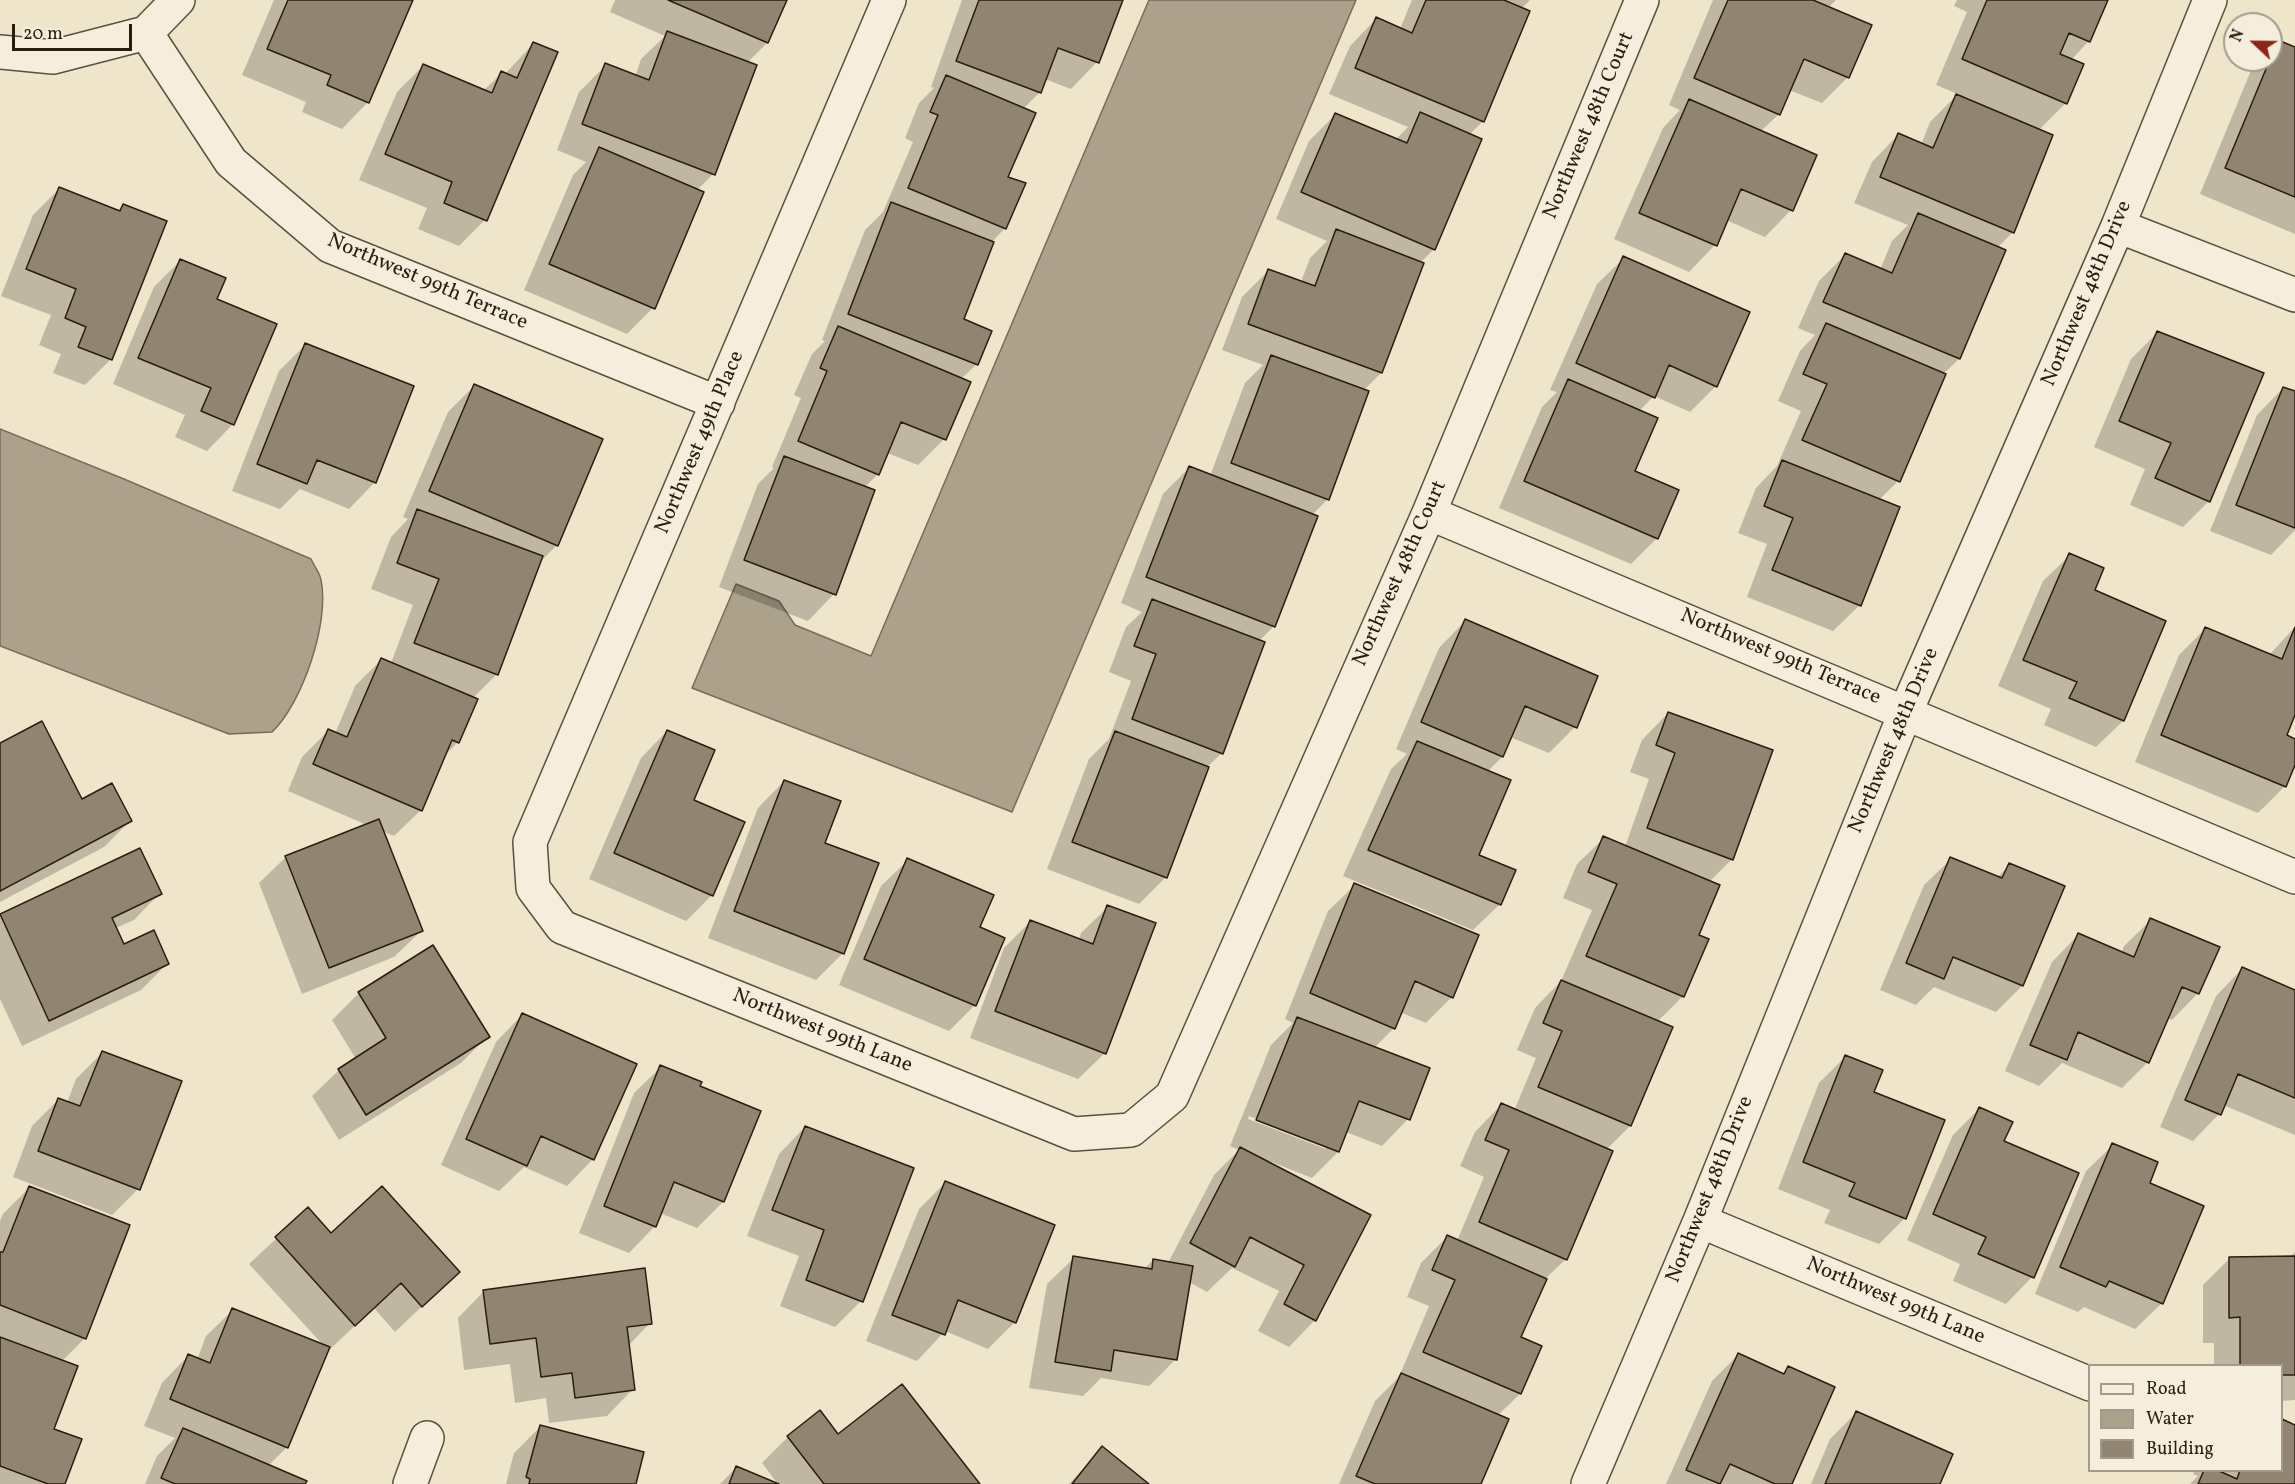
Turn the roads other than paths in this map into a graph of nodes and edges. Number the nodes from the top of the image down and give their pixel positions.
1 (178, 0) edge
2 (889, 0) edge
3 (1642, 0) edge
4 (2210, 0) edge
5 (146, 33) junction
6 (0, 52) edge
7 (2118, 226) junction
8 (2295, 295) edge
9 (718, 403) junction
10 (1429, 513) junction
11 (1906, 711) junction
12 (2295, 877) edge
13 (533, 888) joint
14 (1131, 1130) joint
15 (1700, 1221) junction
16 (2088, 1383) edge
17 (427, 1438) dead end
18 (410, 1484) edge
19 (1588, 1484) edge

1 - 5 street
2 - 9 street, Northwest 49th Place
3 - 10 street, Northwest 48th Court
4 - 7 street, Northwest 48th Drive
5 - 6 street
5 - 9 street, Northwest 99th Terrace
7 - 8 street
7 - 11 street, Northwest 48th Drive
9 - 13 street, Northwest 49th Place
10 - 11 street, Northwest 99th Terrace
10 - 14 street, Northwest 48th Court
11 - 12 street, Northwest 99th Terrace
11 - 15 street, Northwest 48th Drive
13 - 14 street, Northwest 99th Lane
15 - 16 street, Northwest 99th Lane
15 - 19 street, Northwest 48th Drive
17 - 18 street

